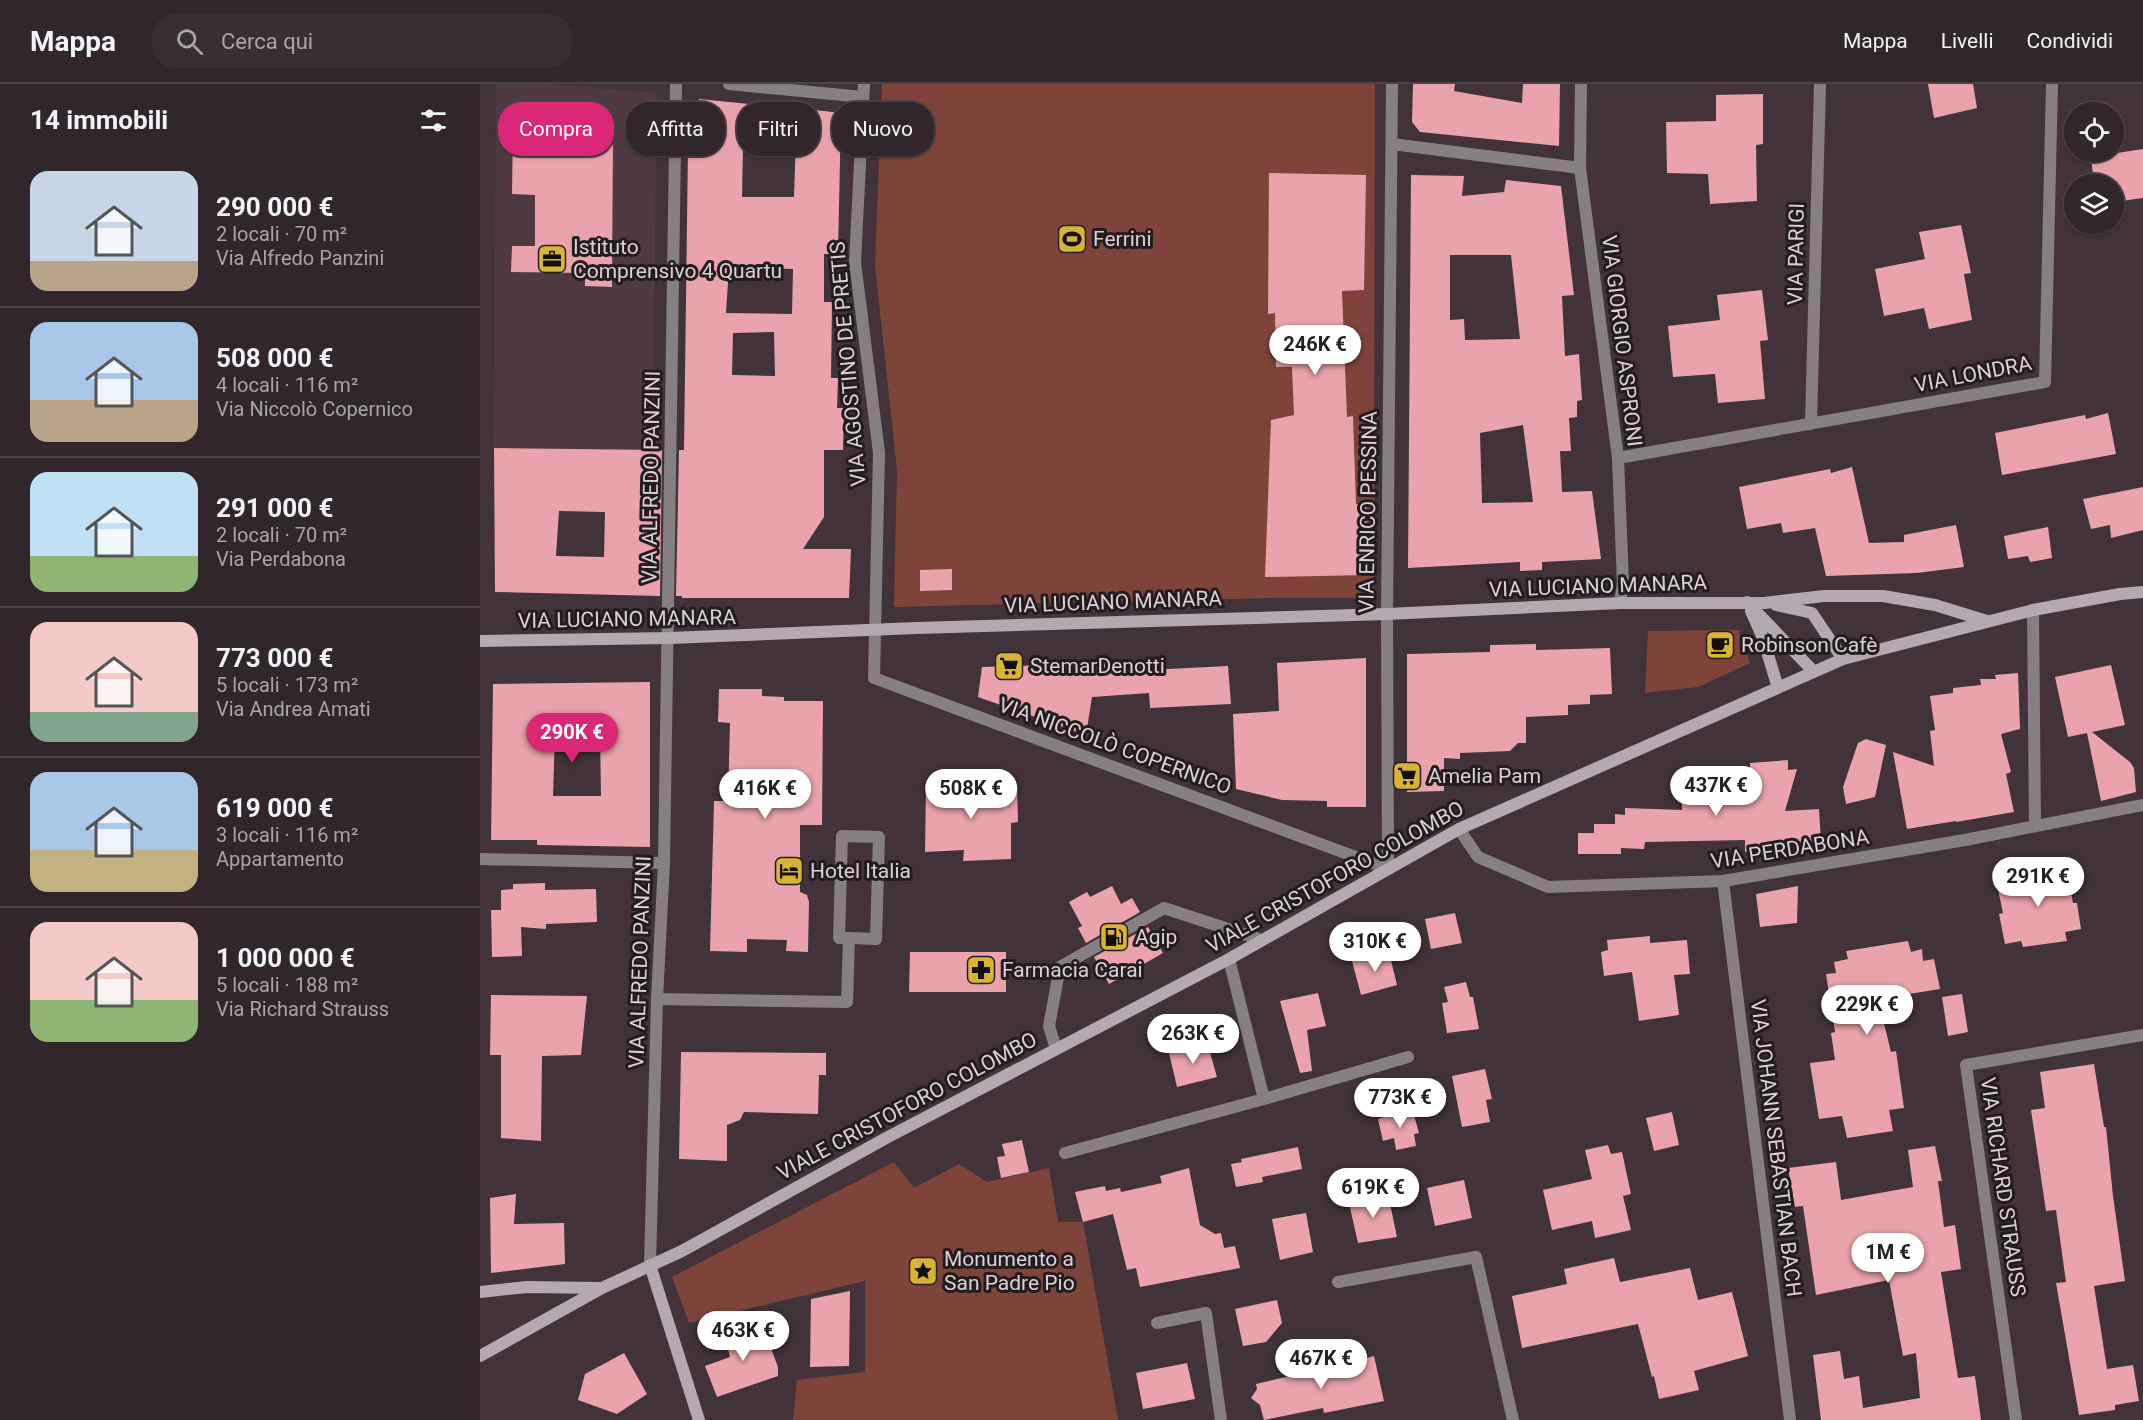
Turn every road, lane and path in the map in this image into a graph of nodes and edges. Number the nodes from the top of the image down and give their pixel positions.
1 (675, 84) edge
2 (729, 84) edge
3 (1392, 84) edge
4 (1581, 84) edge
5 (1820, 84) edge
6 (2052, 84) edge
7 (864, 90) edge
8 (1392, 144) junction
9 (1580, 168) junction
10 (1811, 424) junction
11 (1618, 458) junction
12 (2143, 586) edge
13 (2143, 592) edge
14 (2120, 594) junction
15 (1747, 602) junction
16 (1620, 603) junction
17 (1764, 603) junction
18 (2033, 610) junction
19 (1387, 614) junction
20 (1988, 621) junction
21 (876, 629) junction
22 (669, 638) junction
23 (480, 641) edge
24 (1843, 659) junction
25 (1814, 672) junction
26 (1778, 688) junction
27 (2143, 805) edge
28 (2035, 826) junction
29 (1459, 830) junction
30 (480, 859) edge
31 (664, 863) junction
32 (1388, 869) junction
33 (1723, 881) junction
34 (849, 938) junction
35 (1262, 940) junction
36 (1229, 959) junction
37 (657, 999) junction
38 (2143, 1035) edge
39 (1056, 1049) junction
40 (1408, 1057) dead end
41 (1264, 1099) junction
42 (1065, 1153) dead end
43 (650, 1265) junction
44 (1338, 1282) dead end
45 (602, 1288) junction
46 (480, 1292) edge
47 (1157, 1323) dead end
48 (480, 1356) edge
49 (699, 1420) edge
50 (1221, 1420) edge
51 (1513, 1420) edge
52 (1790, 1420) edge
53 (2016, 1420) edge

1 - 22 street, VIA ALFREDO PANZINI
2 - 7 street
3 - 8 street, VIA ENRICO PESSINA
4 - 9 street, VIA GIORGIO ASPRONI
5 - 10 street, VIA PARIGI
6 - 10 street, VIA LONDRA
7 - 21 street, VIA AGOSTINO DE PRETIS
8 - 9 street
8 - 19 street, VIA ENRICO PESSINA
9 - 11 street, VIA GIORGIO ASPRONI
10 - 11 street, VIA LONDRA
11 - 16 street, VIA GIORGIO ASPRONI
12 - 14 street, VIALE CRISTOFORO COLOMBO
13 - 14 street, VIALE CRISTOFORO COLOMBO
14 - 18 street, VIALE CRISTOFORO COLOMBO
15 - 16 street, VIA LUCIANO MANARA
15 - 17 street, VIA LUCIANO MANARA
15 - 25 street
15 - 26 street
16 - 19 street, VIA LUCIANO MANARA
17 - 20 street, VIA LUCIANO MANARA
17 - 24 street, VIA LUCIANO MANARA
18 - 20 street, VIALE CRISTOFORO COLOMBO
18 - 28 street
19 - 21 street, VIA LUCIANO MANARA
19 - 32 street, VIA ENRICO PESSINA
20 - 24 street, VIALE CRISTOFORO COLOMBO
21 - 22 street, VIA LUCIANO MANARA
21 - 32 street, VIA NICCOLÒ COPERNICO
22 - 23 street, VIA LUCIANO MANARA
22 - 31 street, VIA ALFREDO PANZINI
24 - 25 street, VIALE CRISTOFORO COLOMBO
25 - 26 street, VIALE CRISTOFORO COLOMBO
26 - 29 street, VIALE CRISTOFORO COLOMBO
27 - 28 street, VIA PERDABONA
28 - 33 street, VIA PERDABONA
29 - 32 street, VIALE CRISTOFORO COLOMBO
29 - 33 street, VIA PERDABONA
30 - 31 street
31 - 37 street, VIA ALFREDO PANZINI
32 - 35 street, VIALE CRISTOFORO COLOMBO
33 - 52 street, VIA JOHANN SEBASTIAN BACH
34 - 34 street
34 - 37 street
35 - 36 street, VIALE CRISTOFORO COLOMBO
35 - 39 street
36 - 39 street, VIALE CRISTOFORO COLOMBO
36 - 41 street
37 - 43 street, VIA ALFREDO PANZINI
38 - 53 street, VIA RICHARD STRAUSS
39 - 43 street, VIALE CRISTOFORO COLOMBO
40 - 41 street
41 - 42 street
43 - 45 street, VIALE CRISTOFORO COLOMBO
43 - 49 street
44 - 51 street
45 - 46 street
45 - 48 street, VIALE CRISTOFORO COLOMBO
47 - 50 street

